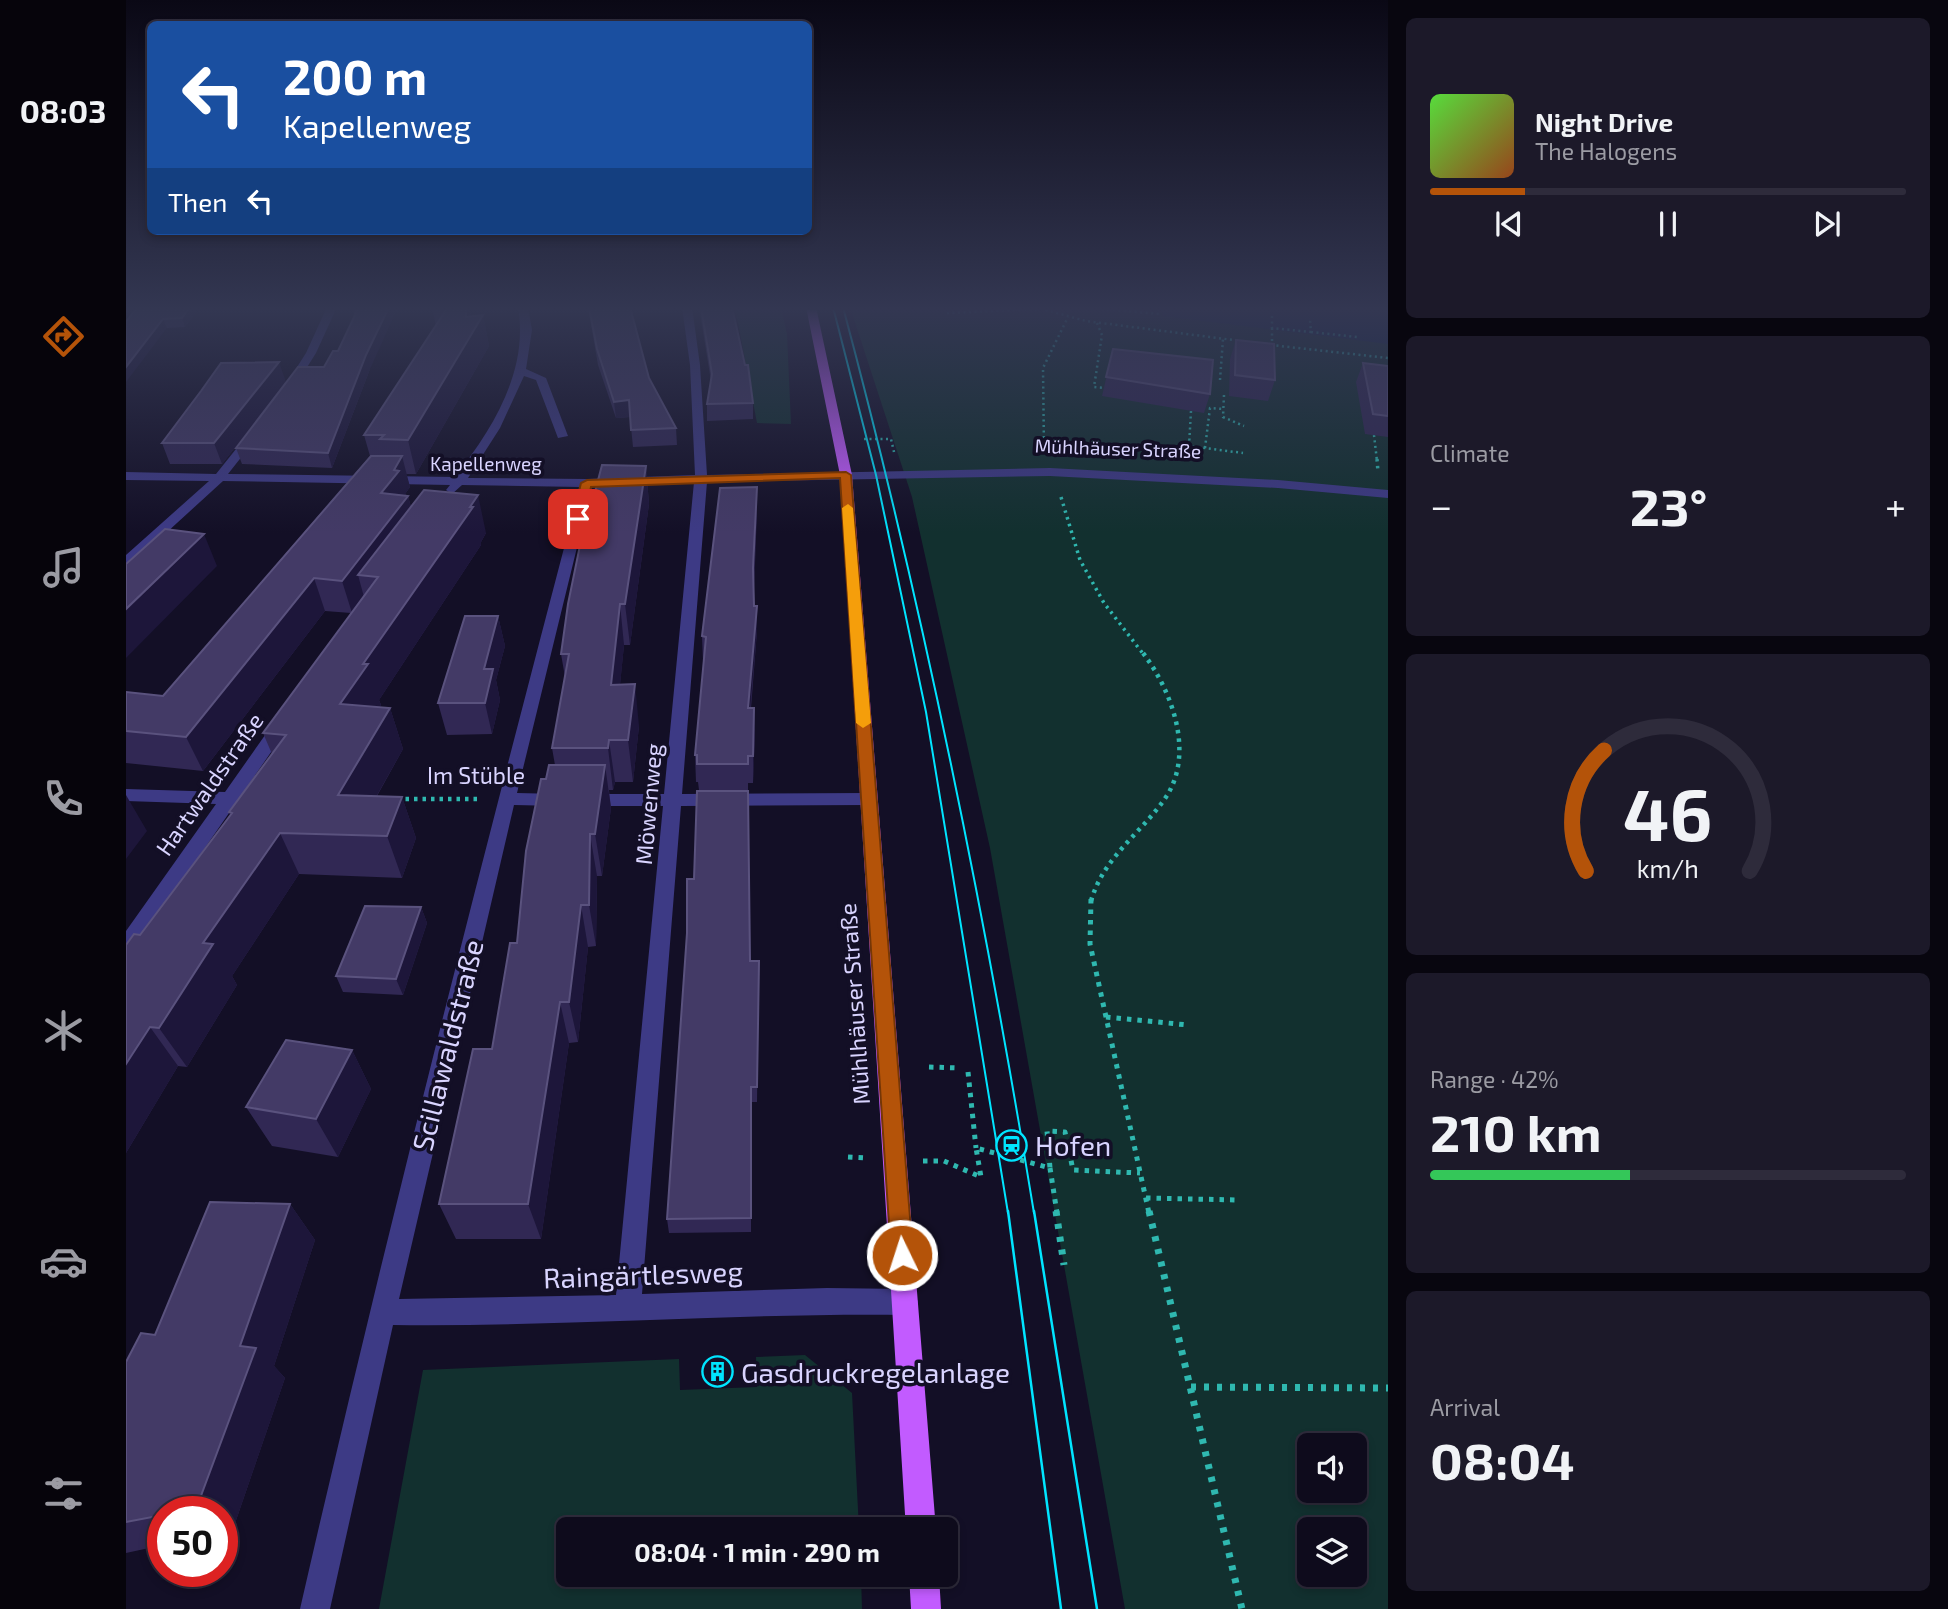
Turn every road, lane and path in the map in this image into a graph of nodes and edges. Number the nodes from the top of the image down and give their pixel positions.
1 (293, 382) edge
2 (517, 382) edge
3 (542, 382) edge
4 (696, 382) edge
5 (827, 382) edge
6 (1044, 382) edge
7 (1095, 382) edge
8 (1104, 388) edge
9 (1224, 395) dead end
10 (281, 400) edge
11 (1223, 410) junction
12 (1191, 411) edge
13 (1244, 426) dead end
14 (257, 430) edge
15 (1374, 435) edge
16 (562, 436) dead end
17 (1205, 448) junction
18 (1243, 453) dead end
19 (1050, 472) junction
20 (126, 475) edge
21 (846, 475) junction
22 (701, 477) junction
23 (218, 479) junction
24 (458, 483) junction
25 (587, 483) junction
26 (1384, 494) edge
27 (441, 505) edge
28 (126, 562) edge
29 (290, 712) edge
30 (126, 795) edge
31 (228, 798) junction
32 (387, 799) edge
33 (507, 799) junction
34 (868, 799) junction
35 (673, 801) junction
36 (126, 946) edge
37 (1106, 1017) junction
38 (1188, 1024) dead end
39 (929, 1067) dead end
40 (960, 1068) dead end
41 (968, 1072) dead end
42 (976, 1148) junction
43 (848, 1157) dead end
44 (895, 1160) junction
45 (1050, 1168) junction
46 (1140, 1173) junction
47 (1146, 1198) junction
48 (1238, 1200) dead end
49 (1064, 1265) dead end
50 (905, 1302) junction
51 (628, 1305) junction
52 (384, 1311) junction
53 (1191, 1387) junction
54 (1388, 1388) edge
55 (919, 1517) edge
56 (924, 1587) edge
57 (315, 1609) edge
58 (926, 1609) edge
59 (1242, 1609) edge

1 - 10 street
2 - 24 street
3 - 16 street
4 - 22 street, Möwenweg
5 - 21 main road, Mühlhäuser Straße
6 - 19 path
7 - 8 path
9 - 11 path
11 - 13 path
11 - 17 path
12 - 17 path
14 - 23 street
15 - 26 path
17 - 18 path
19 - 21 street, Mühlhäuser Straße
19 - 26 street, Mühlhäuser Straße
19 - 37 path
20 - 23 street, Kapellenweg
21 - 22 street, Kapellenweg
21 - 34 main road, Mühlhäuser Straße
22 - 25 street, Kapellenweg
22 - 35 street, Möwenweg
23 - 24 street, Kapellenweg
23 - 28 street
24 - 25 street, Kapellenweg
24 - 27 street
25 - 33 street, Scillawaldstraße
29 - 31 street, Hartwaldstraße
30 - 31 street
31 - 36 street, Hartwaldstraße
32 - 33 path, Im Stüble
33 - 35 street, Im Stüble
33 - 52 street, Scillawaldstraße
34 - 35 street, Im Stüble
34 - 44 main road, Mühlhäuser Straße
35 - 51 street, Möwenweg
37 - 38 path
37 - 46 path
39 - 40 path
41 - 42 path
42 - 44 path
42 - 45 path
43 - 44 path
44 - 50 main road, Mühlhäuser Straße
45 - 46 path
45 - 49 path
46 - 47 path
47 - 48 path
47 - 53 path
50 - 51 street, Raingärtlesweg
50 - 55 main road, Mühlhäuser Straße
51 - 52 street, Raingärtlesweg
52 - 57 street, Scillawaldstraße
53 - 54 path
53 - 59 path
56 - 58 main road

